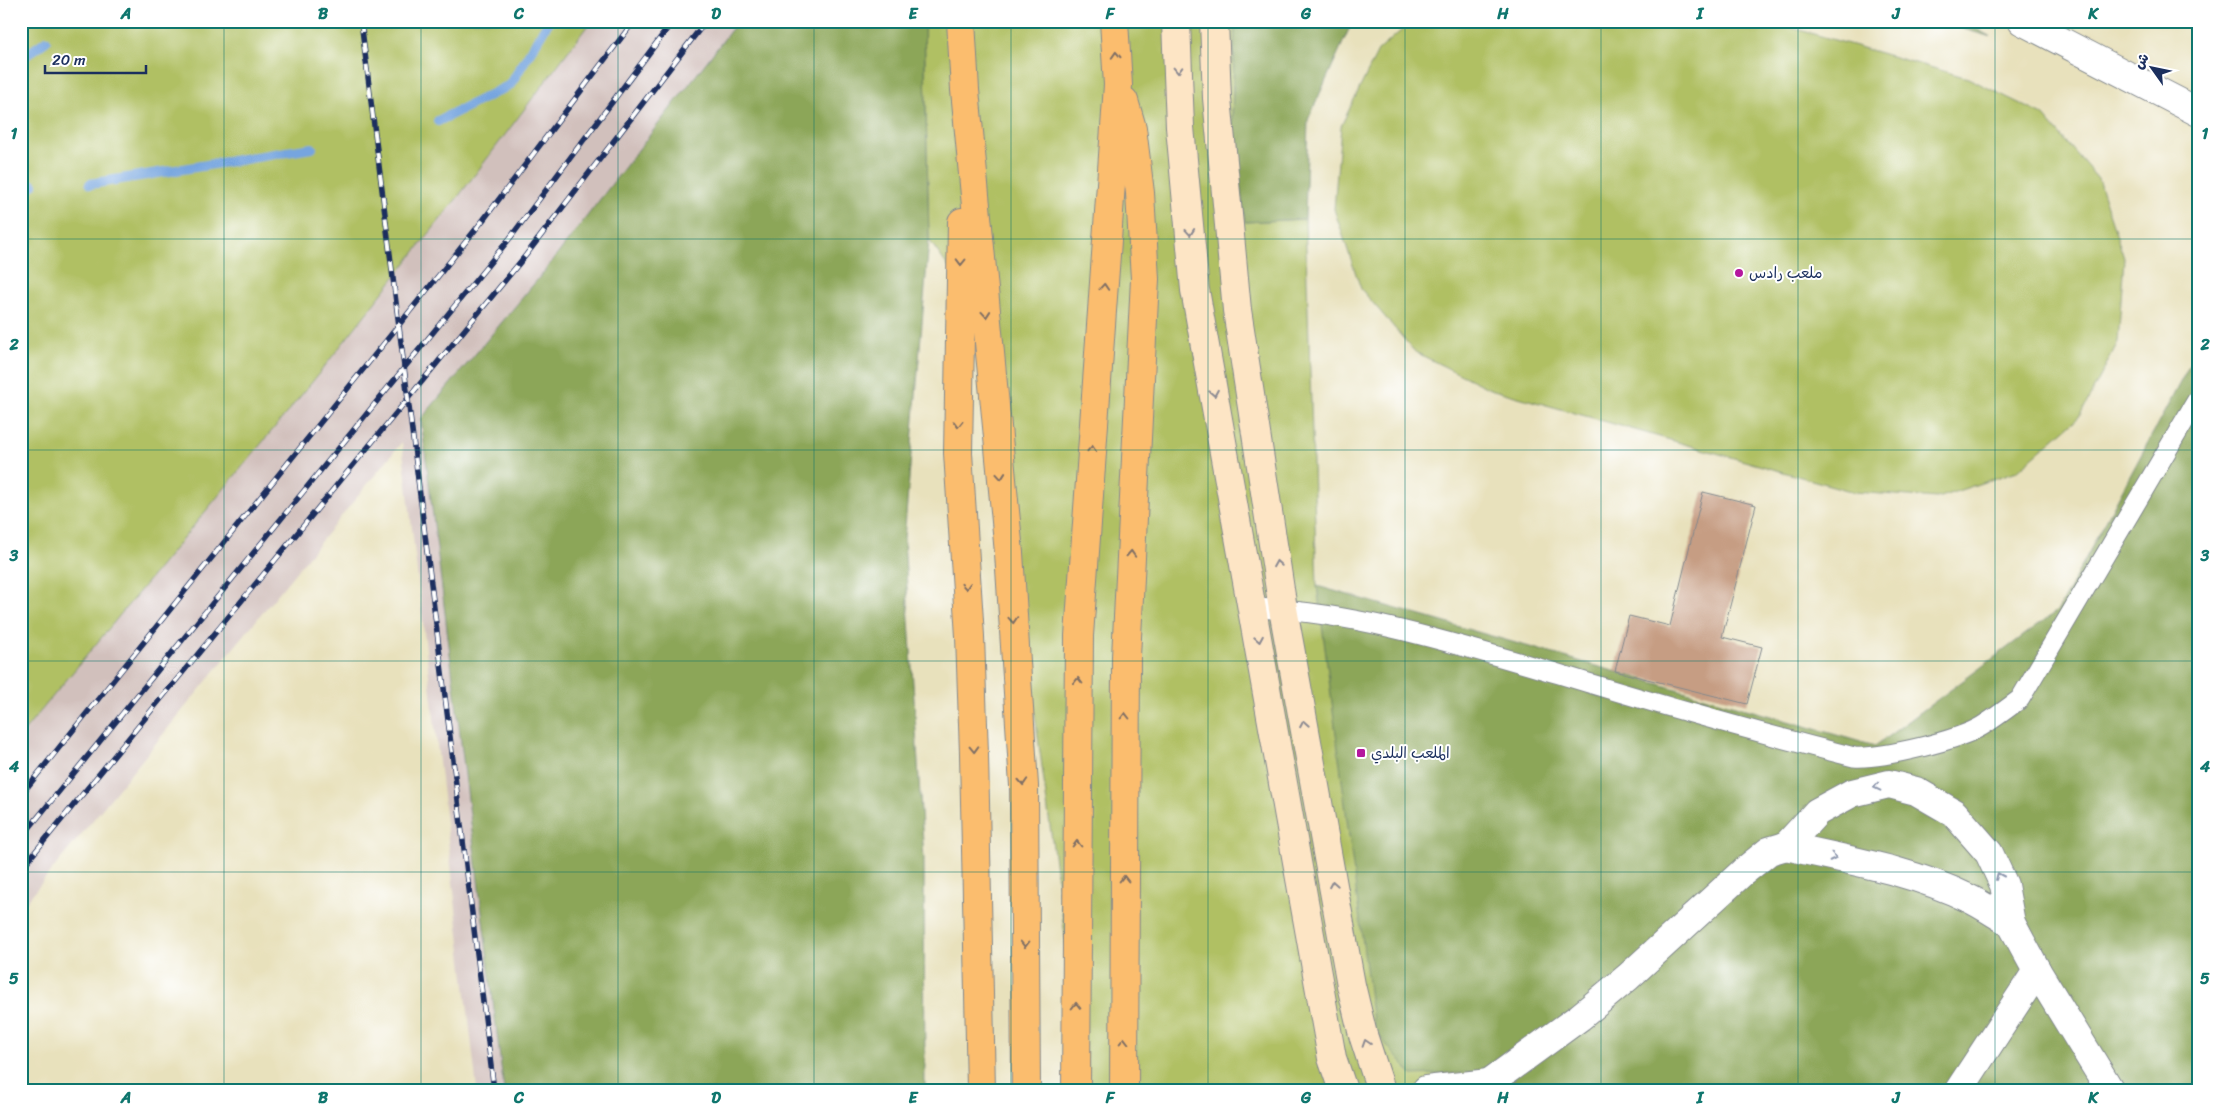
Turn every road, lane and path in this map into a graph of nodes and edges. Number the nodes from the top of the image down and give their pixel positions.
1 (961, 21) edge
2 (1114, 21) edge
3 (1176, 21) edge
4 (1214, 21) edge
5 (2022, 21) edge
6 (1118, 85) junction
7 (965, 90) junction
8 (2198, 112) edge
9 (2198, 398) edge
10 (1253, 608) junction
11 (1283, 609) junction
12 (1786, 846) junction
13 (2011, 923) junction
14 (2037, 971) junction
15 (1488, 1087) edge
16 (981, 1090) edge
17 (1026, 1090) edge
18 (1076, 1090) edge
19 (1124, 1090) edge
20 (1343, 1090) edge
21 (1381, 1090) edge
22 (1426, 1090) edge
23 (1959, 1090) edge
24 (2110, 1090) edge

1 - 7 highway
6 -> 2 highway
3 -> 10 street
11 -> 4 street
5 - 8 street
18 -> 6 highway
19 -> 6 highway
7 -> 16 highway
7 -> 17 highway
9 - 11 lane
10 - 11 lane
10 -> 20 street
21 -> 11 street
12 -> 13 street
13 -> 12 street
12 - 15 street
13 - 14 street
14 - 23 street
14 - 24 street
15 - 22 street

